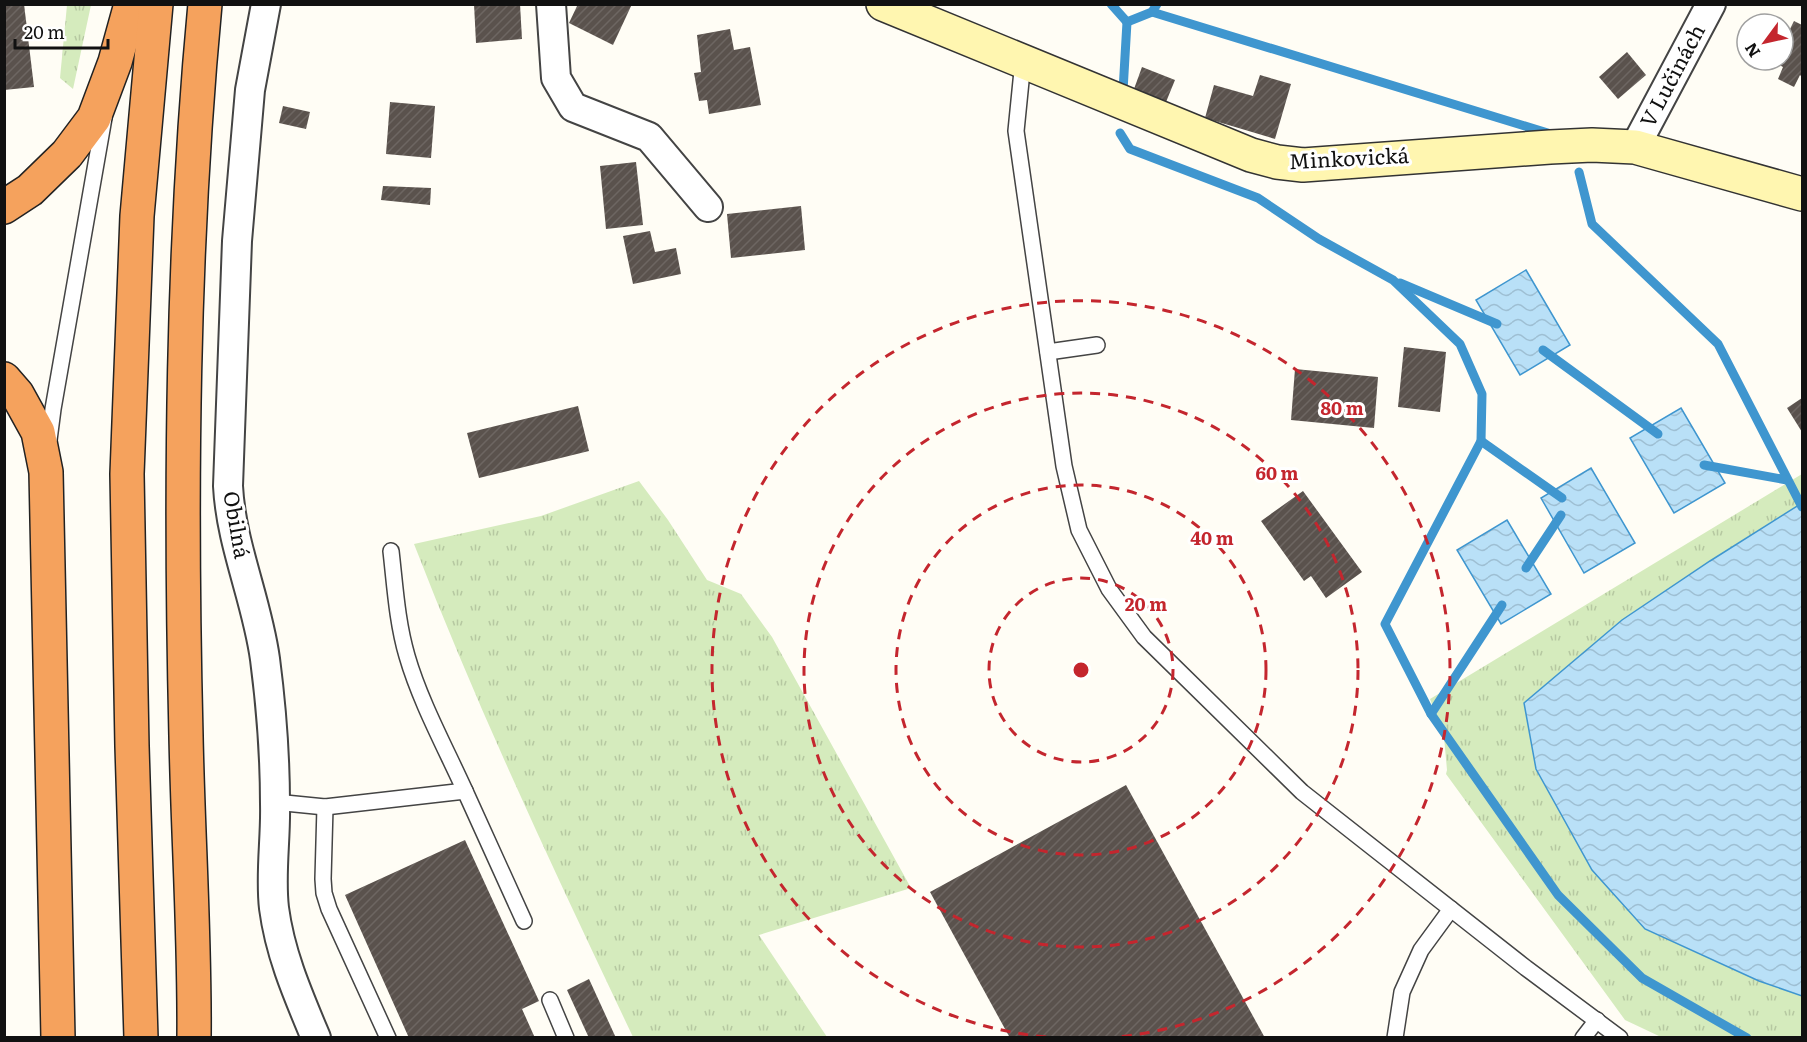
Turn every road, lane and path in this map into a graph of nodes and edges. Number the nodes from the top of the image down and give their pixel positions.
1 (131, 4) edge
2 (156, 4) edge
3 (205, 4) edge
4 (266, 4) edge
5 (551, 4) edge
6 (883, 4) edge
7 (1711, 4) edge
8 (1023, 61) junction
9 (115, 62) junction
10 (1635, 147) junction
11 (1803, 194) edge
12 (4, 207) edge
13 (708, 207) dead end
14 (1097, 345) dead end
15 (1048, 352) junction
16 (4, 379) edge
17 (46, 472) junction
18 (391, 551) dead end
19 (465, 791) junction
20 (275, 802) junction
21 (325, 807) junction
22 (1451, 909) junction
23 (525, 921) dead end
24 (550, 1000) dead end
25 (1597, 1020) junction
26 (58, 1038) edge
27 (141, 1038) edge
28 (194, 1038) edge
29 (316, 1038) edge
30 (388, 1038) edge
31 (567, 1038) edge
32 (1395, 1038) edge
33 (1583, 1038) edge
34 (1620, 1038) edge

1 - 9 highway
2 - 27 highway
3 - 28 highway
4 - 20 street, Obilná
5 - 13 street
6 - 8 street, Minkovická
7 - 10 street, V Lučinách
8 - 10 street, Minkovická
8 - 15 lane
9 - 12 highway
9 - 17 lane
10 - 11 street, Minkovická
14 - 15 lane
15 - 22 lane
16 - 17 highway
17 - 26 highway
18 - 19 lane
19 - 21 lane
19 - 23 lane
20 - 21 lane
20 - 29 street, Obilná
21 - 30 lane
22 - 25 lane
22 - 32 lane
24 - 31 lane
25 - 33 lane
25 - 34 lane

